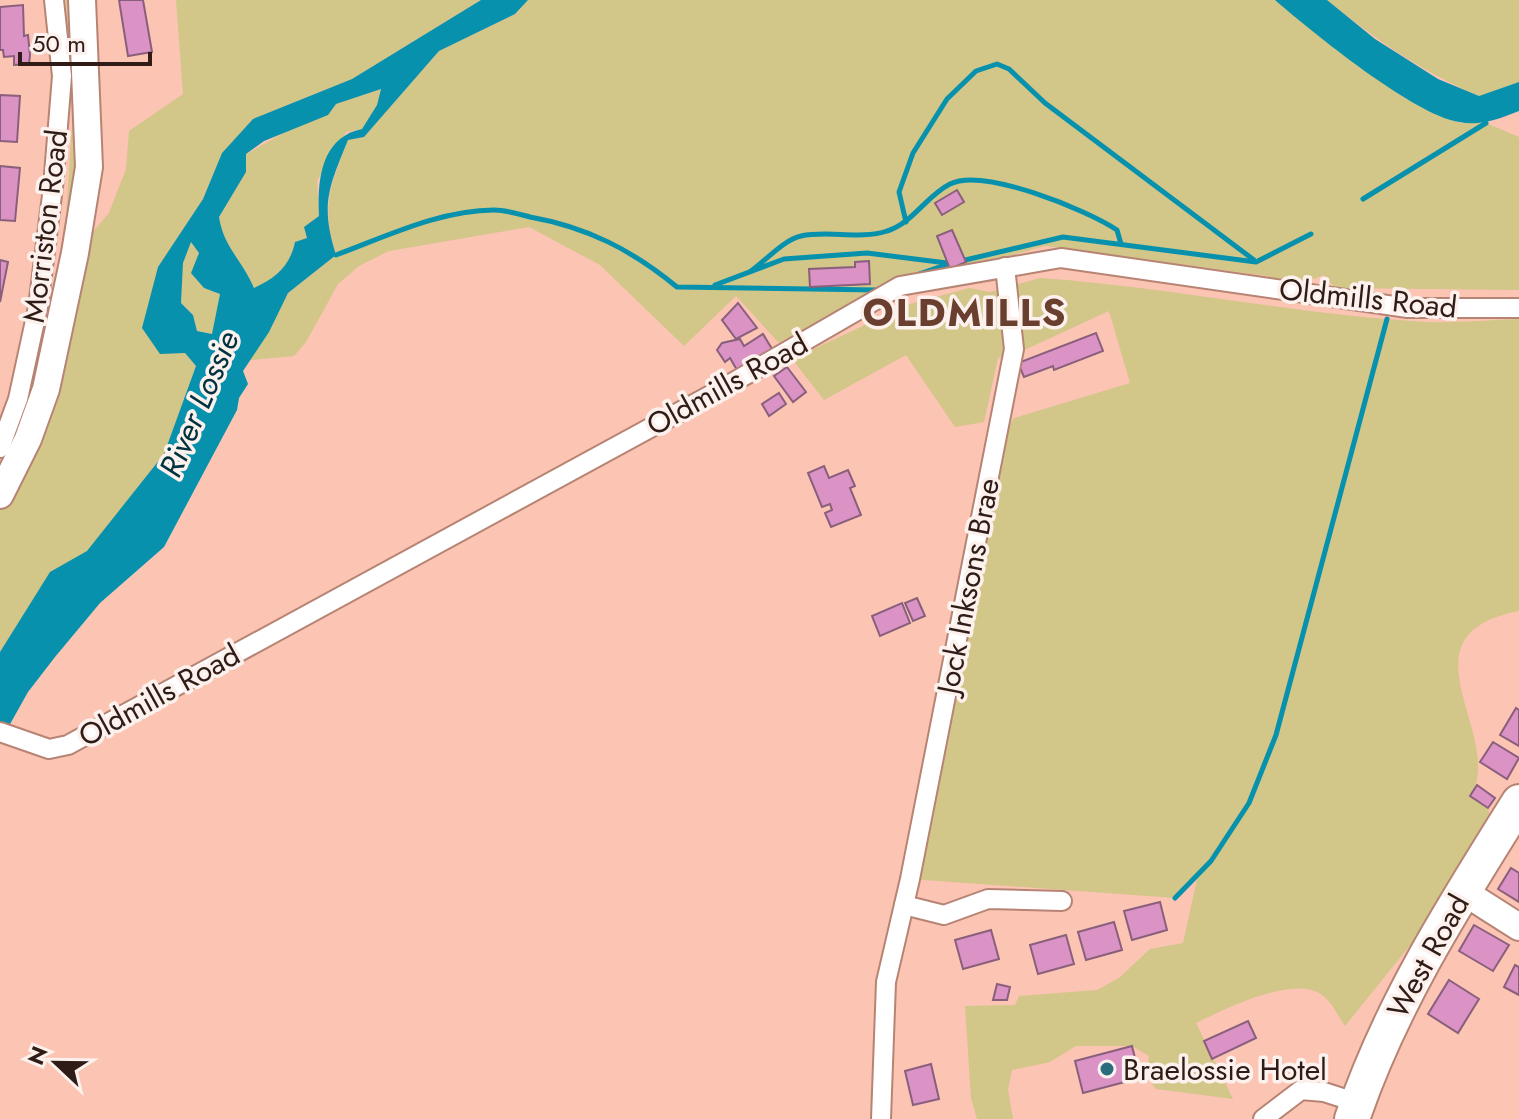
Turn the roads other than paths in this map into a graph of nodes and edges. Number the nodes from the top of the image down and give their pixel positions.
1 (54, 0) edge
2 (82, 0) edge
3 (1005, 267) junction
4 (1519, 308) edge
5 (51, 310) junction
6 (0, 448) edge
7 (0, 495) edge
8 (4, 734) edge
9 (1519, 802) edge
10 (1464, 892) junction
11 (1062, 901) dead end
12 (904, 905) junction
13 (1519, 927) edge
14 (1355, 1111) edge
15 (881, 1119) edge
16 (1263, 1119) edge

1 - 5 street, Morriston Road
2 - 5 street, Morriston Road
3 - 4 street, Oldmills Road
3 - 8 street, Oldmills Road
3 - 12 street, Jock Inksons Brae
5 - 6 street, Morriston Road
5 - 7 street, Morriston Road
9 - 10 highway, West Road
10 - 13 street
10 - 14 highway, West Road
11 - 12 street
12 - 15 street, Jock Inksons Brae
14 - 16 street

